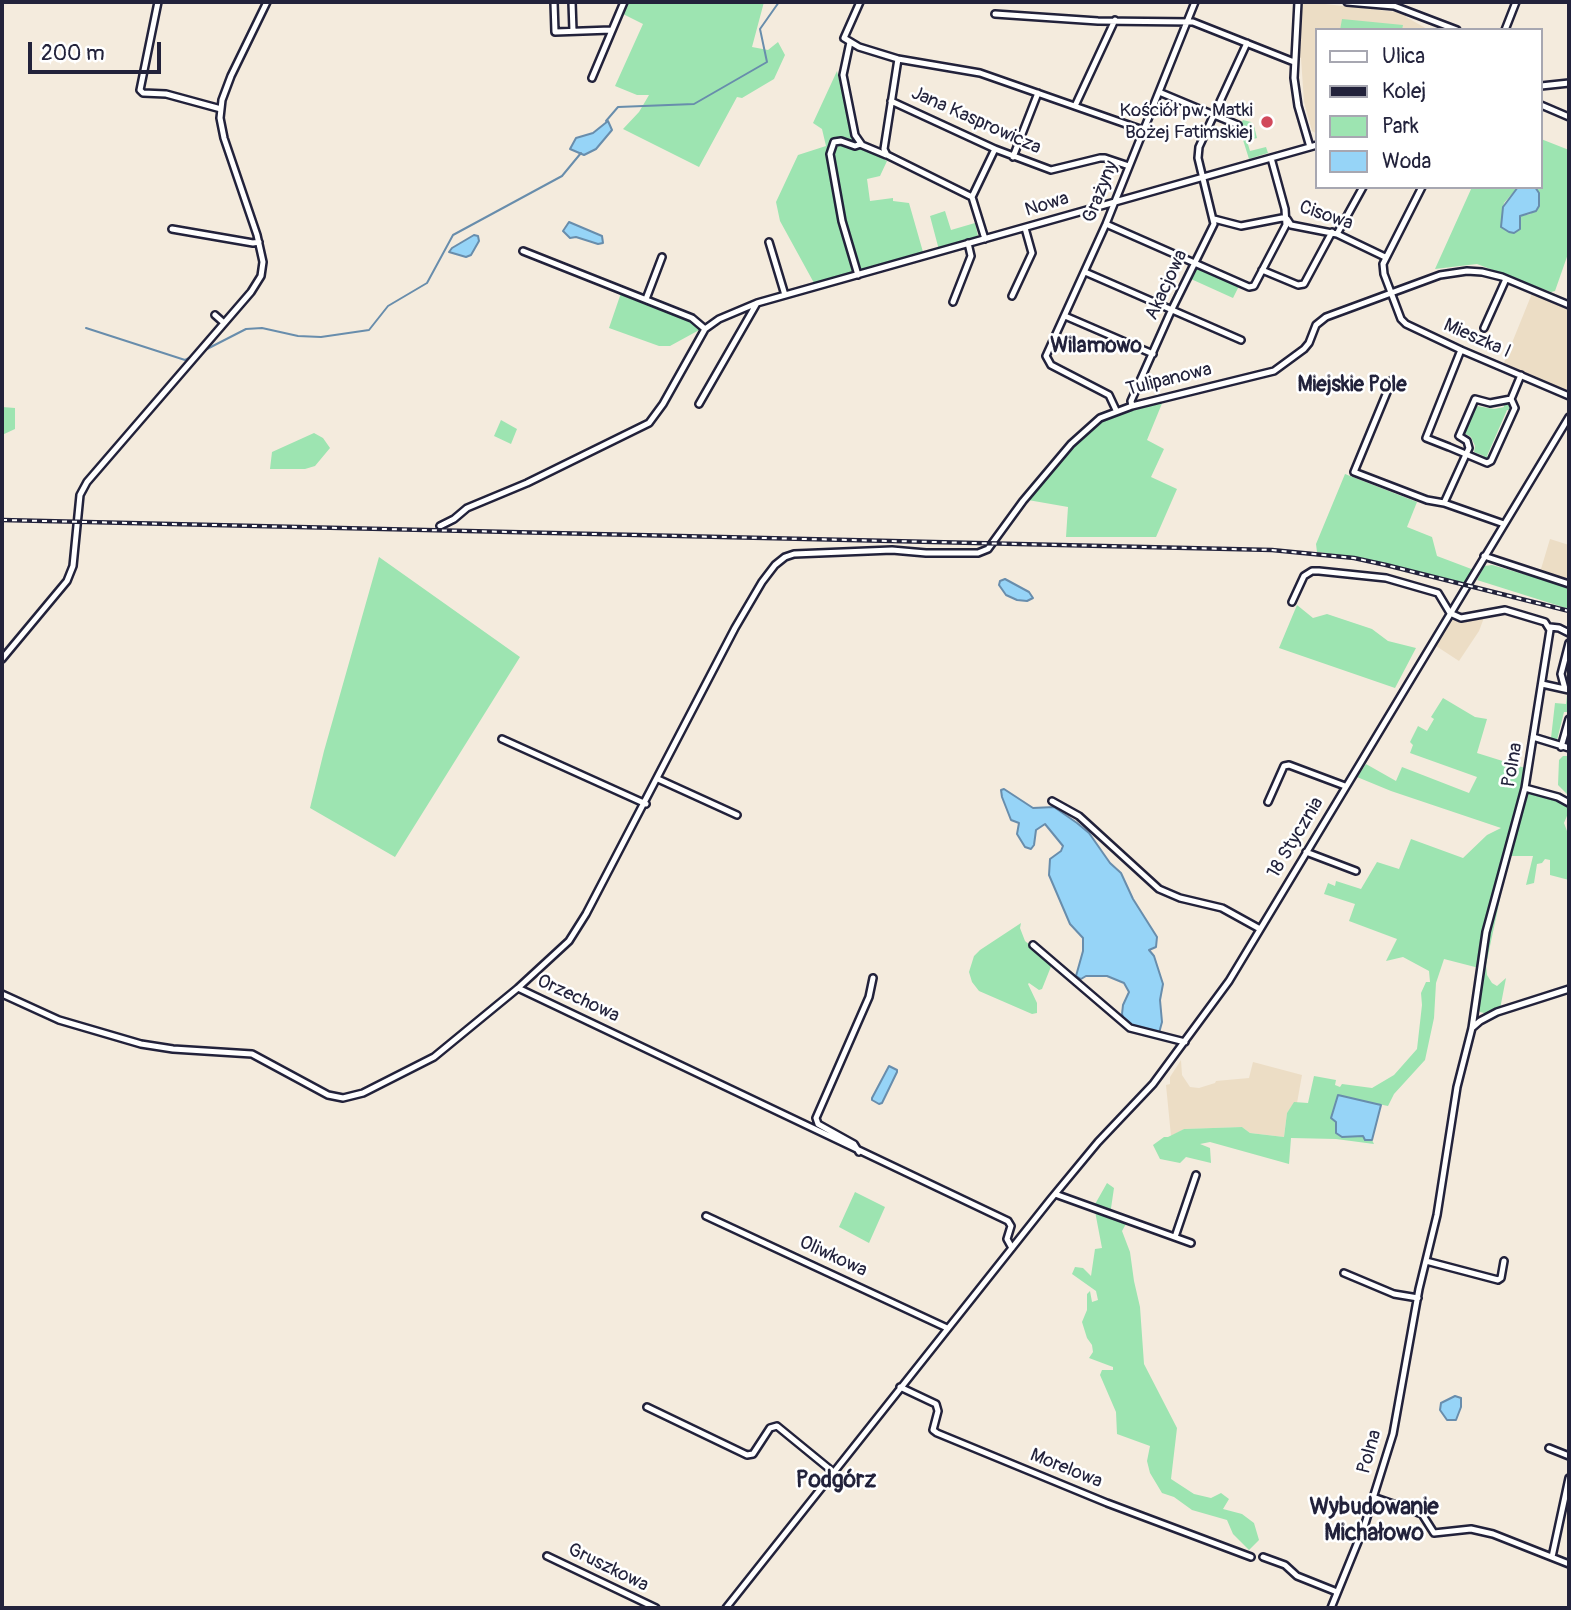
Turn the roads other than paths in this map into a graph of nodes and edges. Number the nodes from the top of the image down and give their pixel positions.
1 (158, 2) edge
2 (267, 2) edge
3 (554, 2) edge
4 (572, 2) edge
5 (624, 2) edge
6 (860, 2) edge
7 (1195, 2) edge
8 (1298, 2) edge
9 (1347, 2) edge
10 (1517, 2) edge
11 (995, 14) dead end
12 (1115, 20) junction
13 (1188, 21) junction
14 (1452, 28) edge
15 (1506, 28) edge
16 (611, 30) junction
17 (573, 31) junction
18 (850, 42) junction
19 (1247, 43) junction
20 (898, 59) junction
21 (1294, 62) junction
22 (592, 78) dead end
23 (1569, 83) edge
24 (1543, 86) edge
25 (1159, 92) junction
26 (1038, 93) junction
27 (891, 101) junction
28 (1075, 106) junction
29 (1543, 106) edge
30 (221, 109) junction
31 (1213, 114) junction
32 (1569, 117) edge
33 (1238, 125) dead end
34 (1143, 130) junction
35 (862, 145) junction
36 (1316, 145) edge
37 (1310, 147) junction
38 (995, 149) junction
39 (887, 155) junction
40 (1013, 157) junction
41 (1271, 158) junction
42 (1129, 166) junction
43 (1203, 177) junction
44 (1362, 189) edge
45 (1421, 189) edge
46 (972, 197) junction
47 (1115, 201) junction
48 (1214, 219) junction
49 (1287, 219) junction
50 (1105, 224) junction
51 (1025, 228) junction
52 (172, 229) dead end
53 (1334, 233) junction
54 (985, 239) junction
55 (259, 242) junction
56 (769, 243) dead end
57 (968, 243) junction
58 (523, 251) dead end
59 (662, 257) dead end
60 (1385, 257) junction
61 (1194, 262) junction
62 (1262, 270) junction
63 (1085, 272) junction
64 (858, 275) junction
65 (1506, 279) junction
66 (1390, 292) junction
67 (785, 295) junction
68 (1012, 296) dead end
69 (646, 299) junction
70 (953, 302) dead end
71 (757, 303) junction
72 (1569, 305) edge
73 (1172, 309) junction
74 (215, 315) dead end
75 (1065, 316) junction
76 (224, 323) junction
77 (705, 328) junction
78 (1484, 328) dead end
79 (1241, 340) dead end
80 (1461, 350) junction
81 (1153, 354) junction
82 (1521, 375) junction
83 (1392, 380) dead end
84 (1569, 396) edge
85 (1511, 399) junction
86 (699, 404) dead end
87 (1132, 405) junction
88 (1116, 410) junction
89 (1569, 417) edge
90 (1466, 454) junction
91 (1444, 503) junction
92 (1504, 524) junction
93 (440, 526) dead end
94 (1484, 556) junction
95 (775, 565) joint
96 (1569, 584) edge
97 (1292, 602) dead end
98 (1450, 613) junction
99 (1550, 627) junction
100 (1569, 632) edge
101 (1569, 643) edge
102 (2, 659) edge
103 (1542, 684) junction
104 (1567, 690) edge
105 (1569, 719) edge
106 (1533, 737) junction
107 (502, 739) dead end
108 (1561, 747) junction
109 (1569, 748) edge
110 (658, 779) junction
111 (1345, 786) junction
112 (1525, 788) junction
113 (1052, 801) dead end
114 (1268, 802) dead end
115 (1569, 803) edge
116 (646, 804) junction
117 (737, 815) dead end
118 (1306, 852) junction
119 (1356, 871) dead end
120 (1260, 929) junction
121 (1033, 944) dead end
122 (873, 978) dead end
123 (518, 988) junction
124 (1569, 989) edge
125 (2, 993) edge
126 (1475, 1009) junction
127 (1487, 1017) junction
128 (1472, 1028) junction
129 (1185, 1042) junction
130 (859, 1152) junction
131 (1196, 1175) dead end
132 (1055, 1194) junction
133 (706, 1216) dead end
134 (1175, 1237) junction
135 (1191, 1243) dead end
136 (1012, 1248) junction
137 (1426, 1261) junction
138 (1504, 1261) dead end
139 (1344, 1273) dead end
140 (1418, 1298) junction
141 (947, 1328) junction
142 (900, 1387) junction
143 (646, 1407) dead end
144 (1549, 1448) dead end
145 (1569, 1456) edge
146 (832, 1471) junction
147 (1569, 1478) edge
148 (1373, 1497) junction
149 (547, 1556) dead end
150 (1251, 1557) dead end
151 (1263, 1557) dead end
152 (1552, 1557) junction
153 (1569, 1563) edge
154 (1337, 1592) junction
155 (656, 1608) edge
156 (726, 1608) edge
157 (1331, 1608) edge

1 - 30 street
2 - 30 street
3 - 17 street
4 - 17 street
5 - 16 street
6 - 18 street
7 - 13 street, Grażyny
8 - 21 street
9 - 14 street
10 - 15 street
11 - 12 street
12 - 13 street
12 - 28 street
13 - 19 street
13 - 25 street, Grażyny
16 - 17 street
16 - 22 street
18 - 20 street
18 - 35 street
19 - 21 street
19 - 31 street
20 - 26 street
20 - 27 street
21 - 37 street
23 - 24 street
25 - 31 street
25 - 34 street, Grażyny
26 - 28 street
26 - 40 street
27 - 38 street, Jana Kasprowicza
27 - 39 street
28 - 34 street
29 - 32 street
30 - 55 street
31 - 33 street
31 - 43 street
34 - 42 street, Grażyny
35 - 39 street
35 - 64 street
36 - 37 street, Nowa
37 - 41 street, Nowa
38 - 40 street, Jana Kasprowicza
38 - 46 street
39 - 46 street
40 - 42 street, Jana Kasprowicza
41 - 43 street, Nowa
41 - 49 street
42 - 47 street, Grażyny
43 - 47 street, Nowa
43 - 48 street
44 - 53 street
45 - 60 street
46 - 54 street
47 - 50 street, Grażyny
47 - 51 street, Nowa
48 - 49 street, Cisowa
48 - 61 street, Akacjowa
49 - 53 street, Cisowa
49 - 62 street
50 - 61 street
50 - 63 street, Grażyny
51 - 54 street, Nowa
51 - 68 street
52 - 55 street
53 - 60 street, Cisowa
53 - 62 street
54 - 57 street, Nowa
55 - 76 street
56 - 67 street
57 - 64 street, Nowa
57 - 70 street
58 - 69 street
59 - 69 street
60 - 66 street, Mieszka I
61 - 62 street
61 - 73 street, Akacjowa
63 - 73 street
63 - 75 street, Grażyny
64 - 67 street, Nowa
65 - 66 street, Tulipanowa
65 - 72 street, Tulipanowa
65 - 78 street
66 - 80 street, Mieszka I
66 - 87 street, Tulipanowa
67 - 71 street, Nowa
69 - 77 street
71 - 77 street, Nowa
71 - 86 street
73 - 79 street
73 - 81 street, Akacjowa
74 - 76 street
75 - 81 street
75 - 88 street, Grażyny
76 - 102 street
77 - 93 street
80 - 82 street, Mieszka I
80 - 90 street
81 - 87 street, Akacjowa
82 - 84 street, Mieszka I
82 - 85 street
83 - 91 street
85 - 90 street
85 - 90 street
87 - 88 street, Tulipanowa
88 - 95 street, Tulipanowa
89 - 92 street, 18 Stycznia
90 - 91 street
91 - 92 street
92 - 94 street, 18 Stycznia
94 - 96 street
94 - 98 street, 18 Stycznia
95 - 110 street, Orzechowa
97 - 98 street
98 - 99 street
98 - 111 street, 18 Stycznia
99 - 100 street
99 - 103 street, Polna
101 - 104 street
103 - 104 street
103 - 106 street, Polna
105 - 108 street
106 - 108 street
106 - 112 street, Polna
107 - 116 street
108 - 109 street
110 - 116 street, Orzechowa
110 - 117 street
111 - 114 street
111 - 118 street, 18 Stycznia
112 - 115 street
112 - 126 street, Polna
113 - 120 street
116 - 123 street, Orzechowa
118 - 119 street
118 - 120 street, 18 Stycznia
120 - 129 street, 18 Stycznia
121 - 129 street
122 - 130 street
123 - 125 street
123 - 130 street, Orzechowa
124 - 127 street
126 - 127 street
126 - 128 street, Polna
127 - 128 street
128 - 137 street, Polna
129 - 132 street, 18 Stycznia
130 - 136 street, Orzechowa
131 - 134 street
132 - 134 street
132 - 136 street, 18 Stycznia
133 - 141 street, Oliwkowa
134 - 135 street
136 - 141 street, 18 Stycznia
137 - 138 street
137 - 140 street, Polna
139 - 140 street
140 - 148 street, Polna
141 - 142 street, 18 Stycznia
142 - 146 street, 18 Stycznia
142 - 150 street, Morelowa
143 - 146 street
144 - 145 street
146 - 156 street, 18 Stycznia
147 - 152 street
148 - 152 street
148 - 154 street, Polna
149 - 155 street, Gruszkowa
151 - 154 street
152 - 153 street
154 - 157 street, Polna

